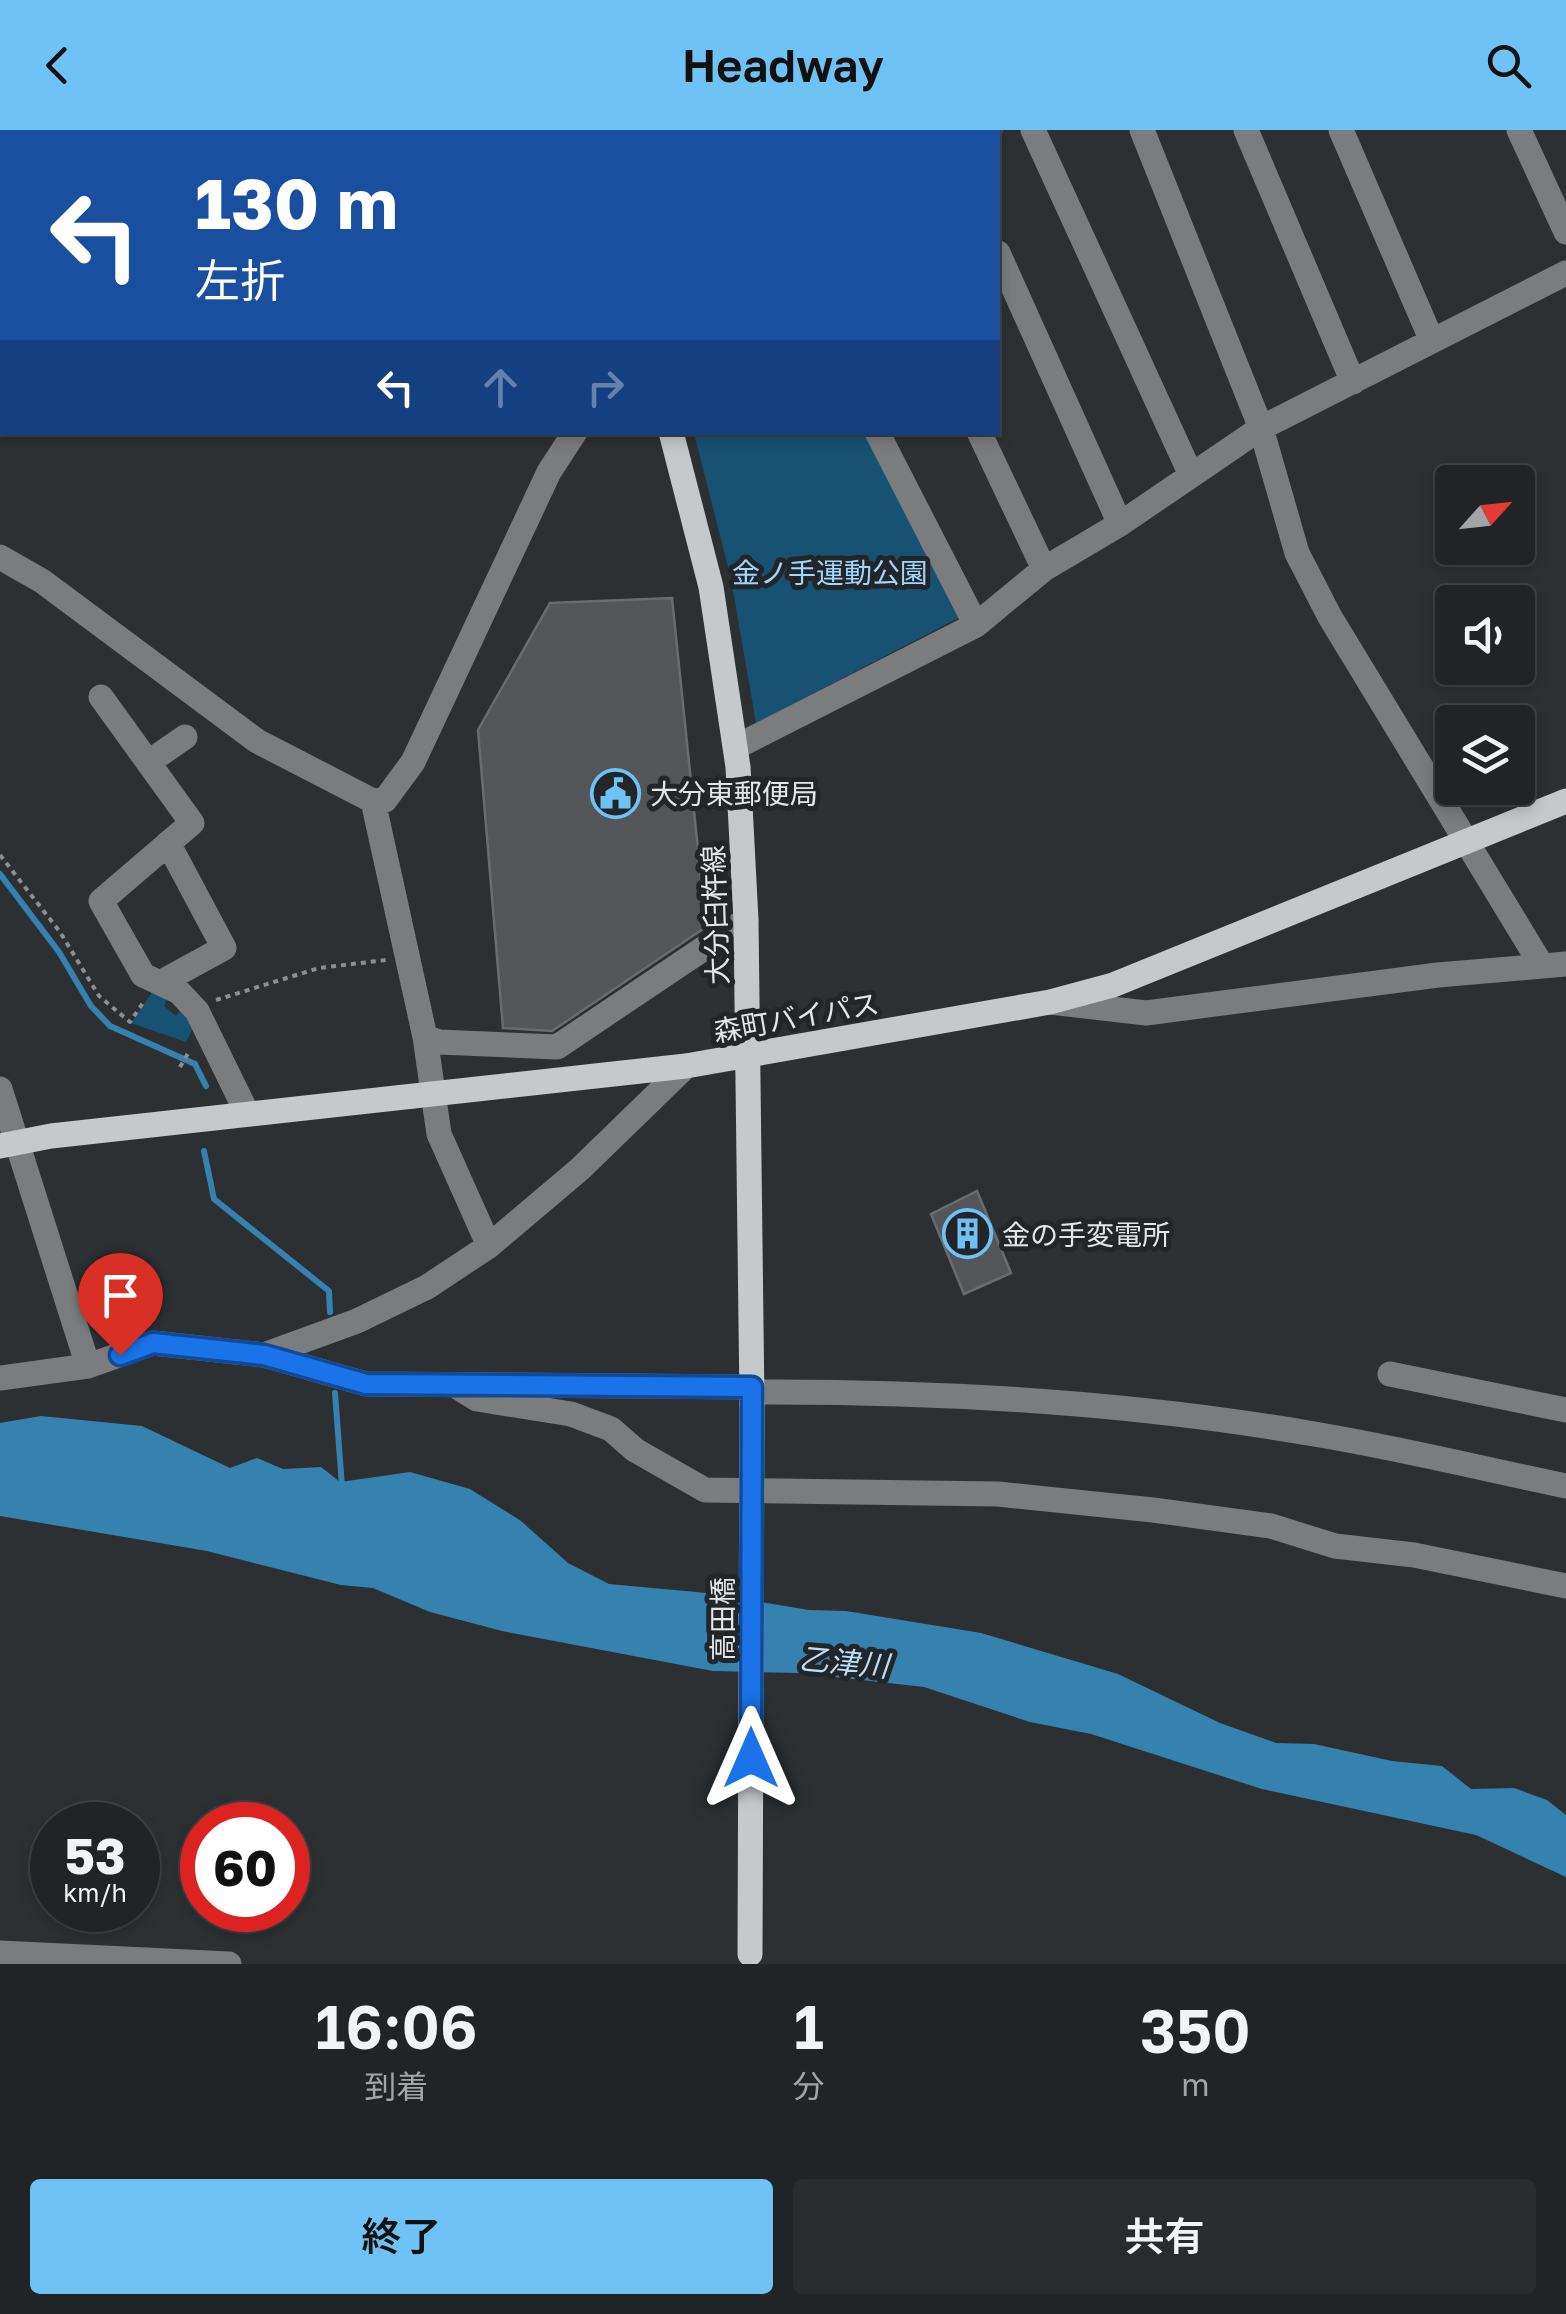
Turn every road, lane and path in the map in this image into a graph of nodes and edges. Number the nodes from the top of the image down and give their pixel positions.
1 (1033, 130) edge
2 (1142, 130) edge
3 (1246, 130) edge
4 (1341, 130) edge
5 (1519, 130) edge
6 (1566, 232) edge
7 (1000, 257) edge
8 (1566, 273) edge
9 (1432, 341) junction
10 (1354, 382) junction
11 (1261, 428) junction
12 (573, 435) edge
13 (673, 435) edge
14 (879, 435) edge
15 (980, 435) edge
16 (1192, 476) junction
17 (1120, 524) junction
18 (0, 557) edge
19 (1044, 569) junction
20 (976, 625) junction
21 (101, 697) dead end
22 (185, 737) dead end
23 (736, 748) junction
24 (149, 762) junction
25 (373, 801) junction
26 (1566, 801) edge
27 (1470, 840) junction
28 (168, 843) junction
29 (0, 855) edge
30 (746, 920) junction
31 (407, 957) junction
32 (1554, 965) edge
33 (160, 984) junction
34 (1050, 1002) junction
35 (206, 1009) dead end
36 (425, 1037) junction
37 (193, 1044) dead end
38 (748, 1056) junction
39 (686, 1066) junction
40 (180, 1067) dead end
41 (0, 1089) edge
42 (432, 1092) junction
43 (247, 1113) junction
44 (10, 1144) edge
45 (489, 1246) junction
46 (264, 1355) junction
47 (88, 1366) junction
48 (1390, 1374) dead end
49 (0, 1378) edge
50 (456, 1386) junction
51 (752, 1394) junction
52 (1566, 1410) edge
53 (1566, 1486) edge
54 (1566, 1586) edge
55 (0, 1952) edge
56 (750, 1959) edge
57 (228, 1964) edge

1 - 16 street
2 - 11 street
3 - 10 street
4 - 9 street
5 - 6 street
7 - 17 street
8 - 9 street
9 - 10 street
10 - 11 street
11 - 16 street
11 - 27 street
12 - 25 street
13 - 23 main road, 大分臼杵線
14 - 20 street
15 - 19 street
16 - 17 street
17 - 19 street
18 - 25 street
19 - 20 street
20 - 23 street
21 - 24 street
22 - 24 street
23 - 30 main road, 大分臼杵線
24 - 28 street
25 - 31 street
26 - 27 main road, 森町バイパス
27 - 32 street
27 - 34 main road, 森町バイパス
28 - 33 street
28 - 33 street
29 - 33 path
30 - 36 street
30 - 38 main road, 大分臼杵線
31 - 35 path
31 - 36 street
32 - 34 street
33 - 43 street
34 - 38 main road, 森町バイパス
36 - 42 street
37 - 40 path
38 - 39 main road, 森町バイパス
38 - 51 main road, 大分臼杵線
39 - 42 main road, 森町バイパス
39 - 45 street
41 - 44 street
42 - 43 main road, 森町バイパス
42 - 45 street
43 - 44 main road, 森町バイパス
44 - 47 street
45 - 46 street
46 - 47 street
46 - 50 street
47 - 49 street
48 - 52 street
50 - 51 street
50 - 54 street
51 - 53 street
51 - 56 main road, 高田橋, bridge
55 - 57 street

